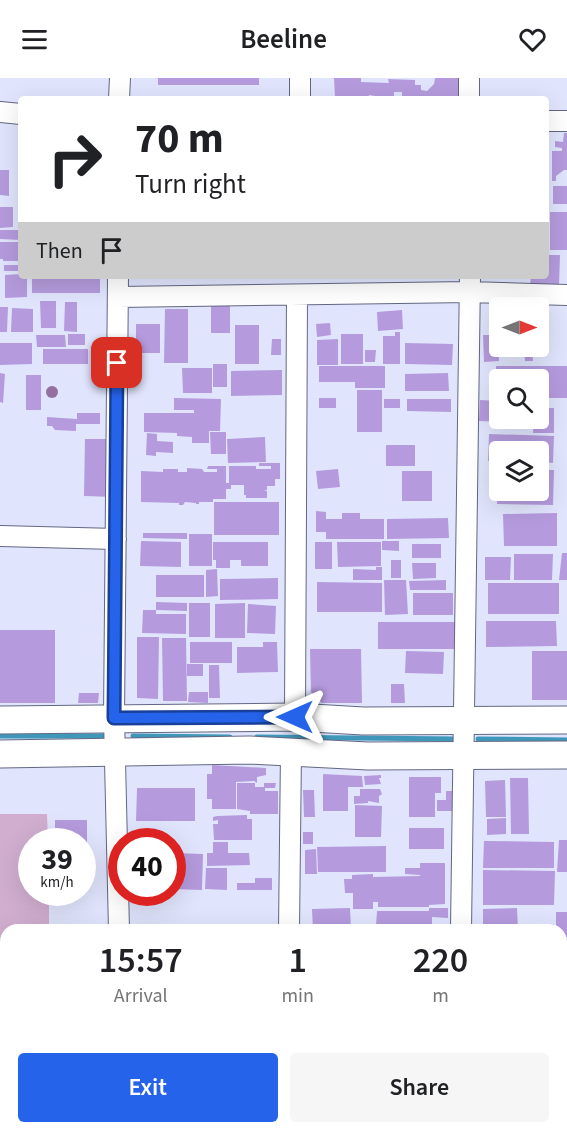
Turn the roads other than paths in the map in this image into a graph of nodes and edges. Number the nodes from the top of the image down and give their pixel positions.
1 (120, 78) edge
2 (300, 78) edge
3 (469, 78) edge
4 (119, 96) edge
5 (300, 96) edge
6 (469, 96) edge
7 (0, 112) edge
8 (18, 114) edge
9 (549, 121) edge
10 (567, 121) edge
11 (118, 279) edge
12 (470, 284) edge
13 (297, 295) junction
14 (567, 295) edge
15 (118, 297) junction
16 (0, 536) edge
17 (116, 540) junction
18 (295, 717) junction
19 (114, 718) junction
20 (464, 719) junction
21 (0, 720) edge
22 (567, 720) edge
23 (291, 751) junction
24 (0, 754) edge
25 (116, 754) junction
26 (463, 755) junction
27 (567, 755) edge
28 (119, 924) edge
29 (289, 924) edge
30 (461, 924) edge

1 - 4 street
2 - 5 street
3 - 6 street
7 - 8 street
9 - 10 street
11 - 15 street
12 - 13 street
12 - 14 street
12 - 20 street
13 - 15 street
13 - 18 street
15 - 17 street
16 - 17 street
17 - 19 street
18 - 19 street
18 - 20 street
19 - 21 street
19 - 25 street
20 - 22 street
20 - 26 street
23 - 25 street
23 - 26 street
23 - 29 street
24 - 25 street
25 - 28 street
26 - 27 street
26 - 30 street

